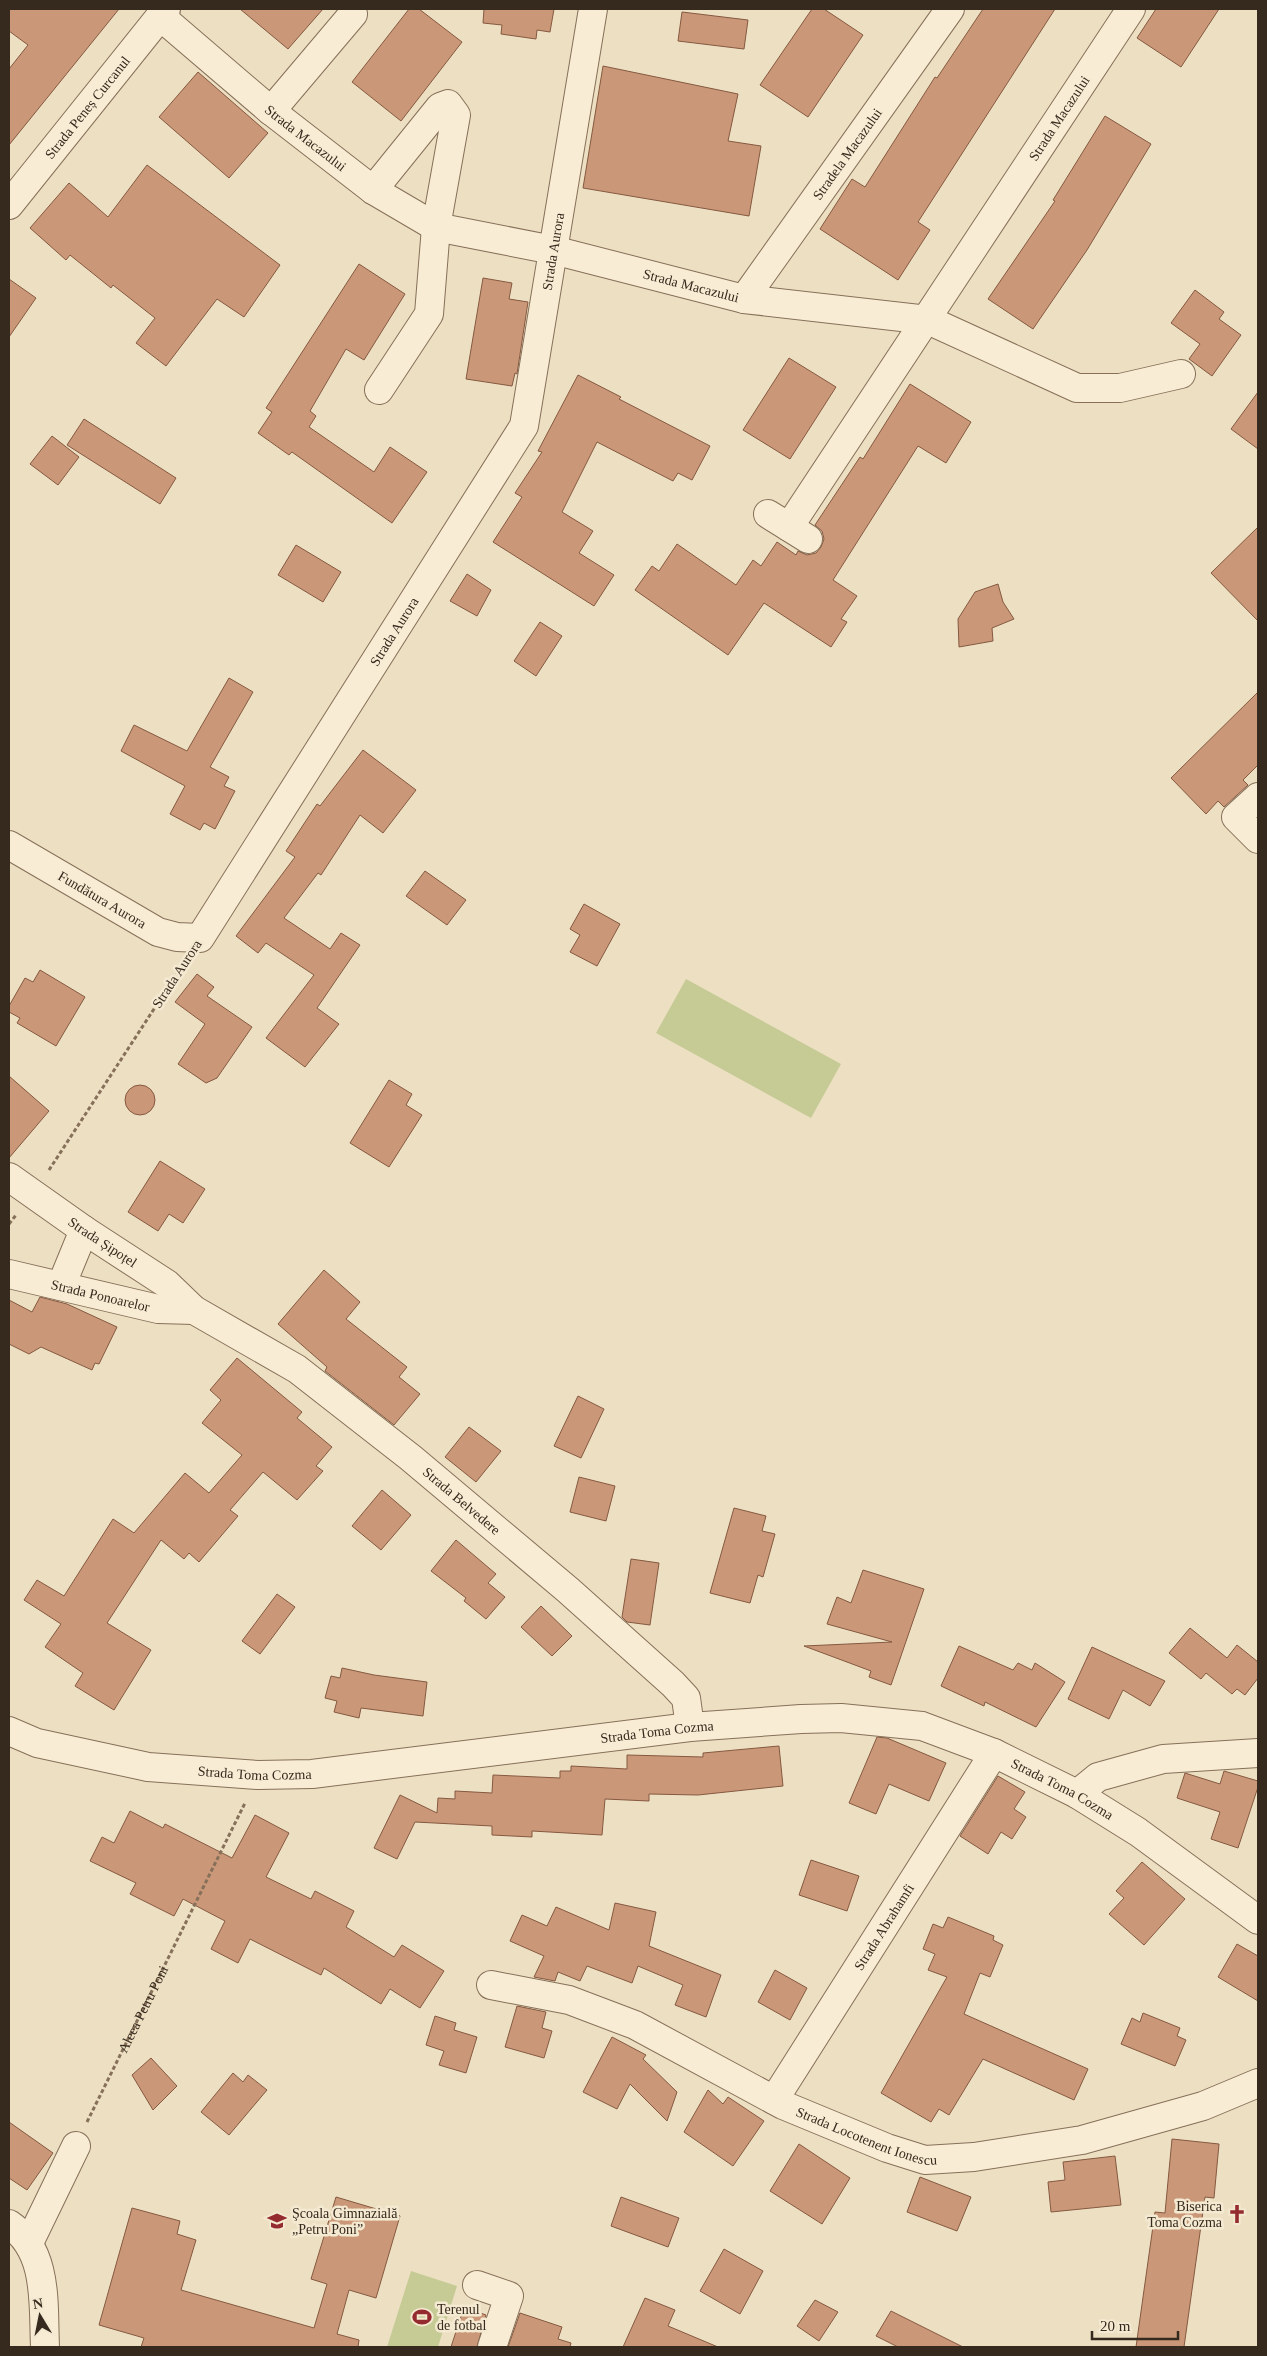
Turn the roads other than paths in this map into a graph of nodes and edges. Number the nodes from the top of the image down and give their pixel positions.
1 (593, 9) edge
2 (950, 9) edge
3 (1131, 9) edge
4 (163, 12) edge
5 (353, 14) dead end
6 (271, 111) junction
7 (373, 190) junction
8 (9, 205) edge
9 (436, 227) junction
10 (553, 250) junction
11 (744, 299) junction
12 (928, 320) junction
13 (1181, 374) dead end
14 (378, 390) dead end
15 (788, 527) dead end
16 (1258, 797) edge
17 (1258, 839) edge
18 (9, 845) edge
19 (200, 938) joint
20 (9, 1177) edge
21 (84, 1230) junction
22 (9, 1274) edge
23 (61, 1286) junction
24 (194, 1310) junction
25 (690, 1726) junction
26 (9, 1731) edge
27 (994, 1753) junction
28 (1258, 1754) edge
29 (1077, 1794) junction
30 (1258, 1920) edge
31 (491, 1985) dead end
32 (1258, 2082) edge
33 (774, 2100) junction
34 (76, 2146) road end
35 (9, 2224) edge
36 (29, 2243) junction
37 (477, 2285) dead end
38 (45, 2347) edge
39 (492, 2347) edge

1 - 10 street, Strada Aurora
2 - 11 street, Stradela Macazului
3 - 12 street, Strada Macazului
4 - 6 street, Strada Macazului
4 - 8 street, Strada Peneș Curcanul
5 - 6 street
6 - 7 street, Strada Macazului
7 - 9 street, Strada Macazului
7 - 9 street
9 - 10 street, Strada Macazului
9 - 14 street
10 - 11 street, Strada Macazului
10 - 19 street, Strada Aurora
11 - 12 street, Strada Macazului
12 - 13 street
12 - 15 street
16 - 17 street
18 - 19 street, Fundătura Aurora
20 - 21 street, Strada Șipoțel
21 - 23 street
21 - 24 street, Strada Șipoțel
22 - 23 street, Strada Ponoarelor
23 - 24 street, Strada Ponoarelor
24 - 25 street, Strada Belvedere
25 - 26 street, Strada Toma Cozma
25 - 27 street, Strada Toma Cozma
27 - 29 street, Strada Toma Cozma
27 - 33 street, Strada Abrahamfi
28 - 29 street
29 - 30 street, Strada Toma Cozma
31 - 33 street, Strada Locotenent Ionescu
32 - 33 street, Strada Locotenent Ionescu
34 - 36 street
35 - 36 street
36 - 38 street
37 - 39 street

